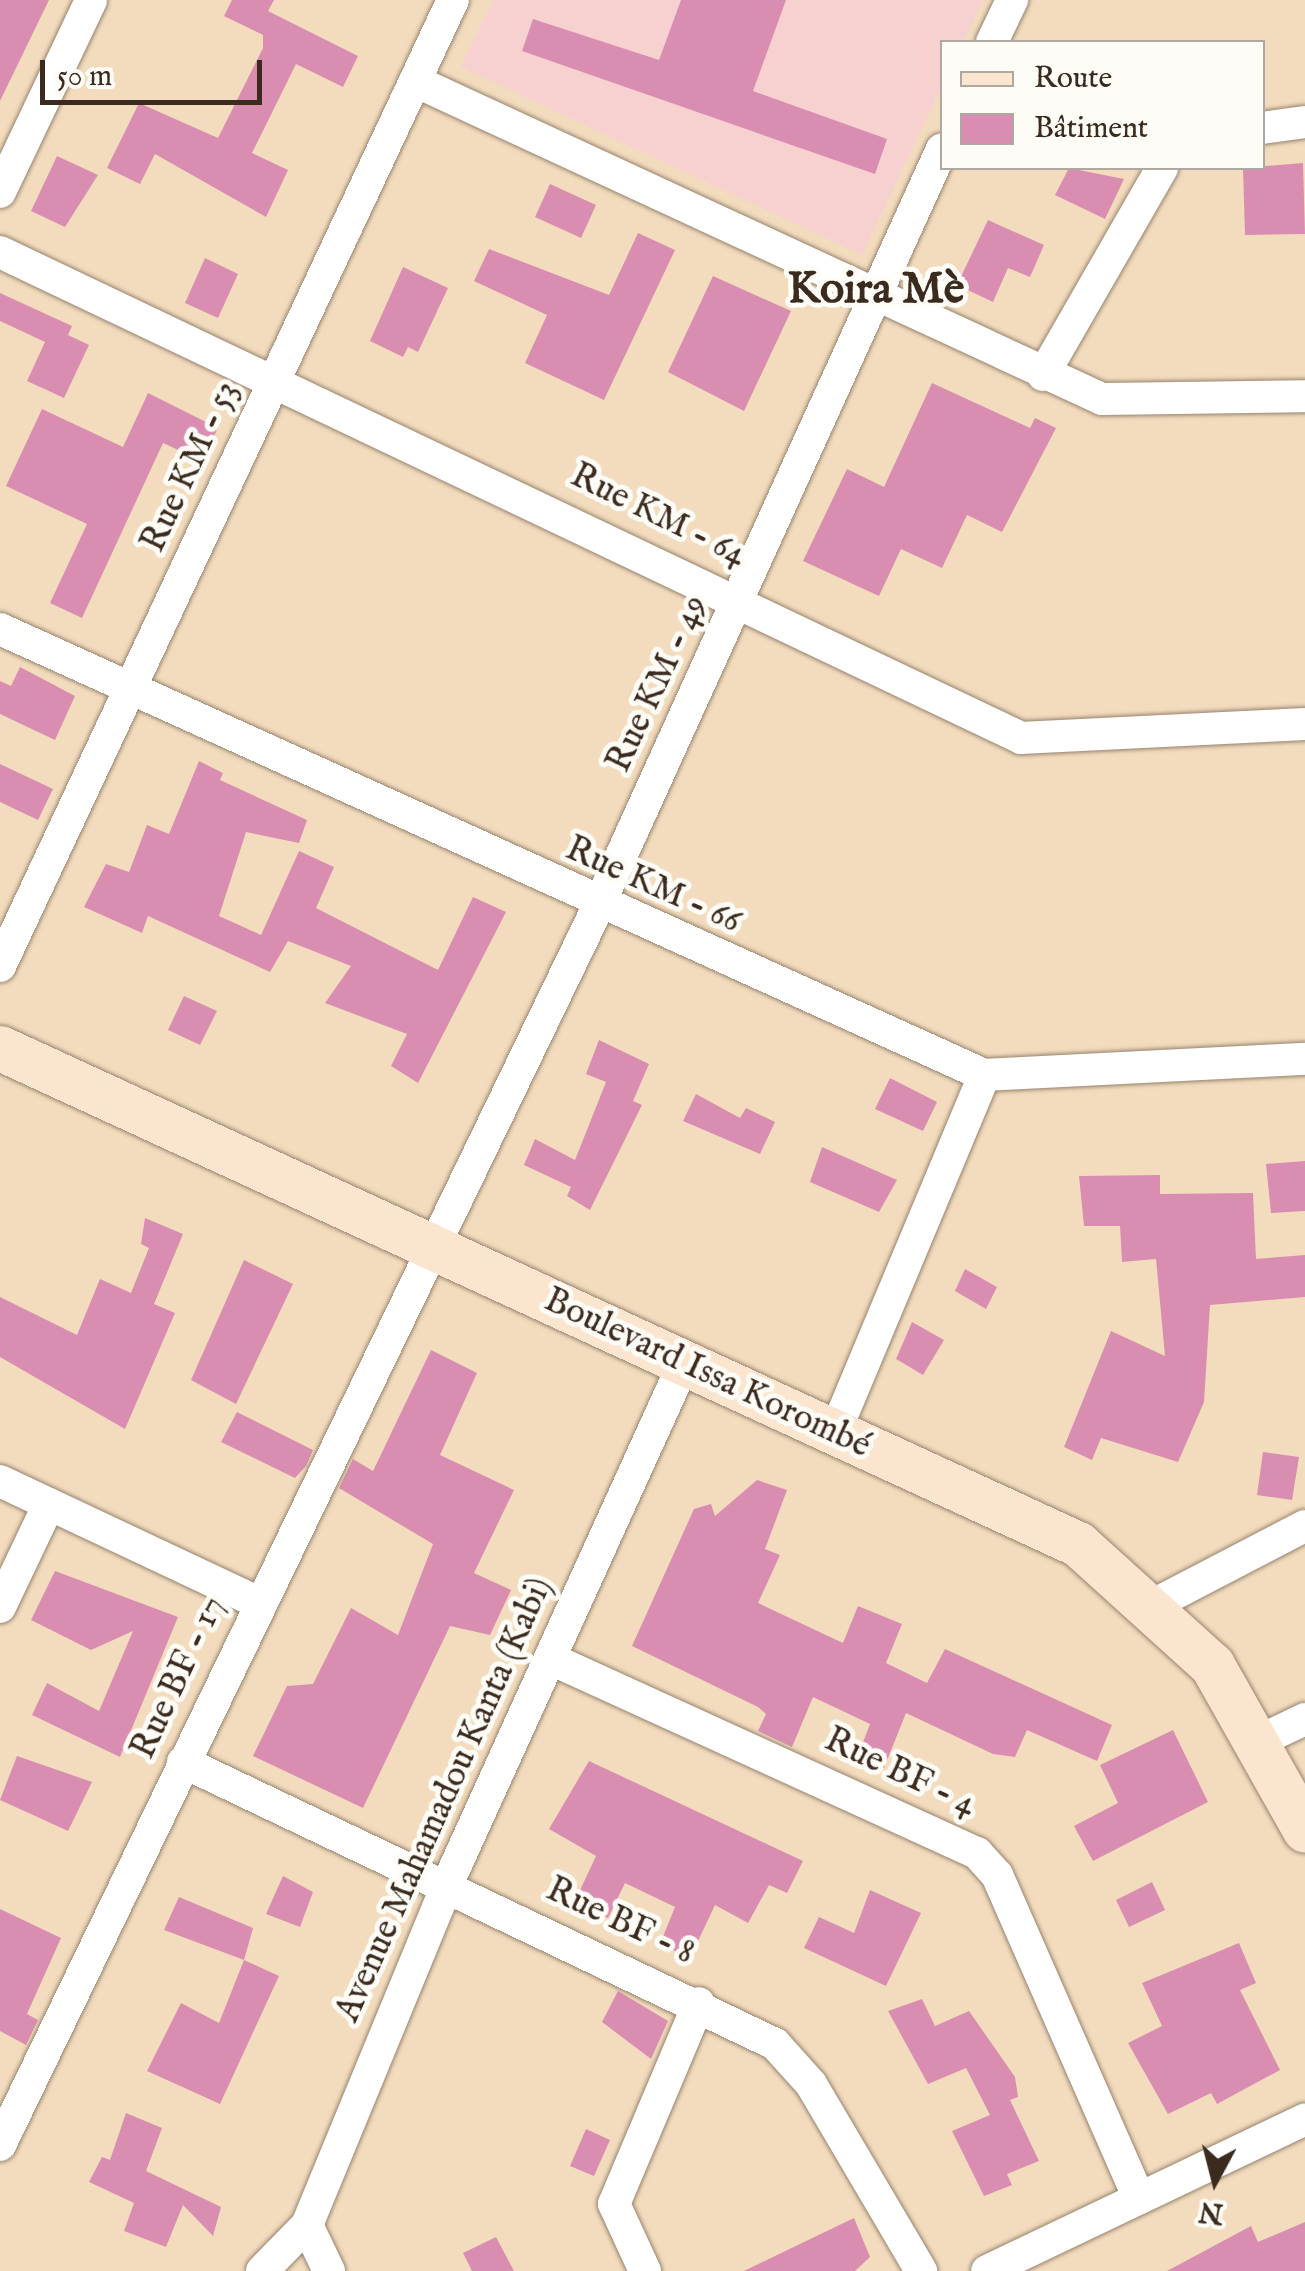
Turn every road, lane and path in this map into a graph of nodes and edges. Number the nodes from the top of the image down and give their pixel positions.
1 (91, 0) edge
2 (453, 0) edge
3 (1012, 0) edge
4 (993, 40) edge
5 (415, 81) junction
6 (1305, 122) edge
7 (1265, 128) edge
8 (940, 152) edge
9 (1161, 170) edge
10 (0, 192) edge
11 (0, 252) edge
12 (876, 290) junction
13 (1043, 376) junction
14 (276, 378) junction
15 (1305, 396) edge
16 (742, 600) junction
17 (0, 629) edge
18 (132, 691) junction
19 (1305, 724) edge
20 (598, 907) junction
21 (0, 966) edge
22 (0, 1048) edge
23 (1305, 1059) edge
24 (984, 1075) junction
25 (429, 1246) junction
26 (684, 1364) junction
27 (835, 1432) junction
28 (0, 1482) edge
29 (49, 1504) junction
30 (1305, 1526) edge
31 (259, 1603) junction
32 (1154, 1605) junction
33 (0, 1607) edge
34 (551, 1659) junction
35 (1305, 1718) edge
36 (1261, 1740) junction
37 (183, 1762) junction
38 (1305, 1830) edge
39 (446, 1886) junction
40 (699, 2002) junction
41 (1305, 2119) edge
42 (0, 2144) edge
43 (1139, 2198) junction
44 (307, 2225) junction
45 (262, 2271) edge
46 (329, 2271) edge
47 (645, 2271) edge
48 (921, 2271) edge
49 (987, 2271) edge

1 - 10 street
2 - 5 street, Rue KM - 53
3 - 4 street
5 - 12 street
5 - 14 street, Rue KM - 53
6 - 7 street
8 - 12 street, Rue KM - 49
9 - 13 street
11 - 14 street, Rue KM - 64
12 - 13 street
12 - 16 street, Rue KM - 49
13 - 15 street
14 - 16 street, Rue KM - 64
14 - 18 street, Rue KM - 53
16 - 19 street, Rue KM - 64
16 - 20 street, Rue KM - 49
17 - 18 street, Rue KM - 66
18 - 20 street, Rue KM - 66
18 - 21 street, Rue KM - 53
20 - 24 street, Rue KM - 66
20 - 25 street, Rue KM - 49
22 - 25 street, Boulevard Issa Korombé
23 - 24 street, Rue KM - 66
24 - 27 street
25 - 26 street, Boulevard Issa Korombé
25 - 31 street, Rue BF - 17
26 - 27 street, Boulevard Issa Korombé
26 - 34 street, Avenue Mahamadou Kanta (Kabi)
27 - 32 street, Boulevard Issa Korombé
28 - 29 street
29 - 31 street
29 - 33 street
30 - 32 street
31 - 37 street, Rue BF - 17
32 - 36 street, Boulevard Issa Korombé
34 - 39 street, Avenue Mahamadou Kanta (Kabi)
34 - 43 street, Rue BF - 4
35 - 36 street
36 - 38 street, Boulevard Issa Korombé
37 - 39 street, Rue BF - 8
37 - 42 street, Rue BF - 17
39 - 40 street, Rue BF - 8
39 - 44 street, Avenue Mahamadou Kanta (Kabi)
40 - 47 street
40 - 48 street, Rue BF - 8
41 - 43 street
43 - 49 street
44 - 45 street
44 - 46 street

